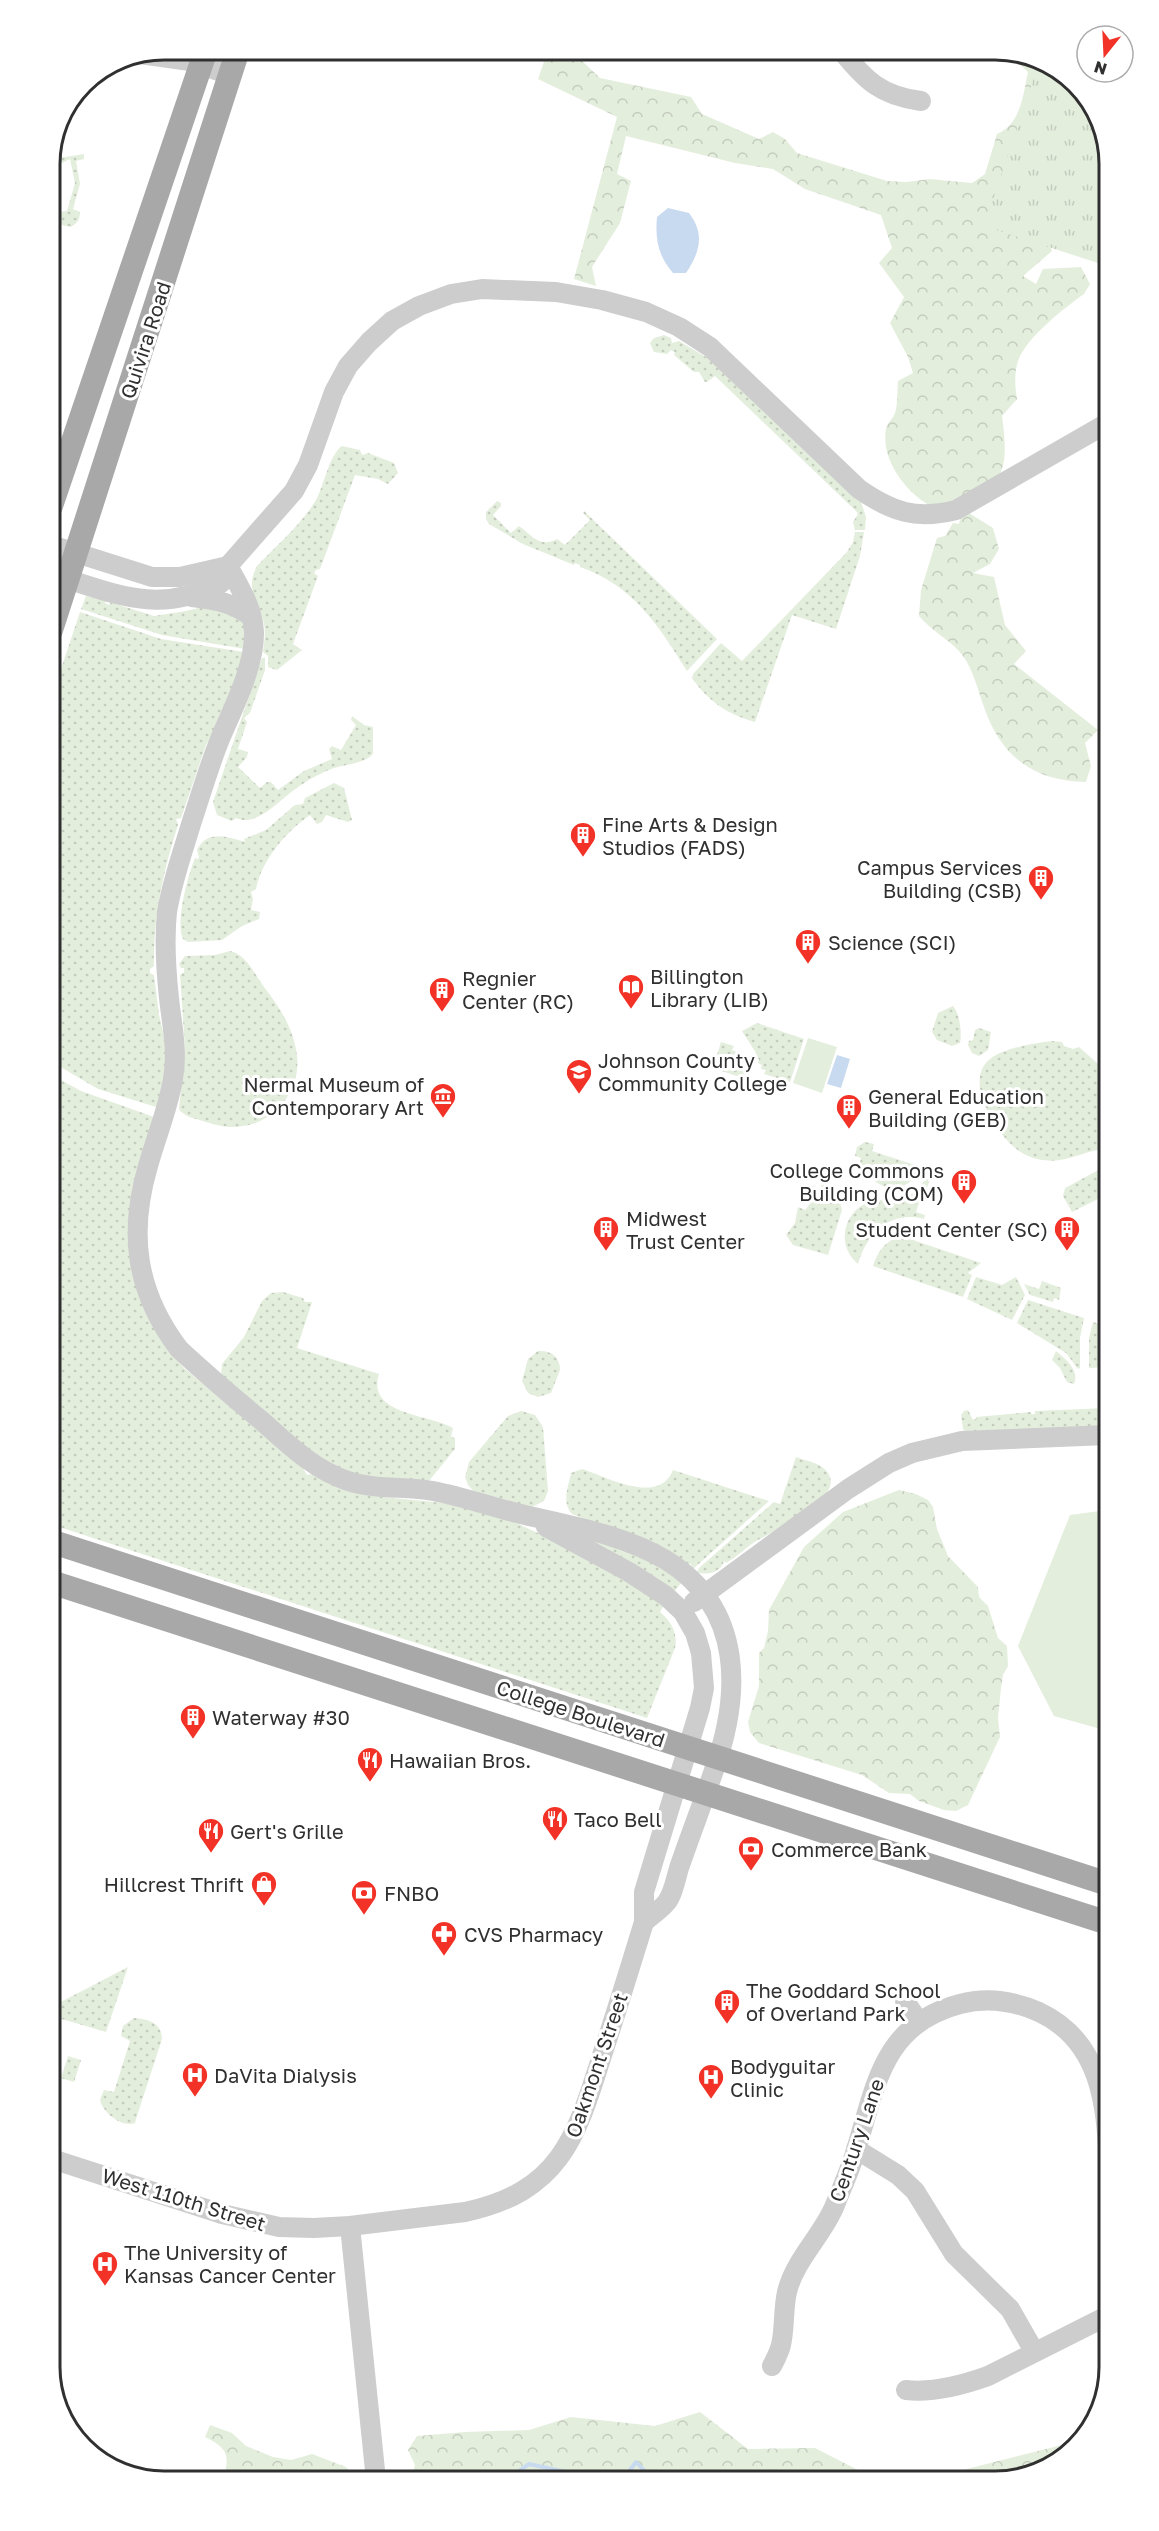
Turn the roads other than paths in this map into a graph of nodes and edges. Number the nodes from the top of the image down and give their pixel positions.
1 (203, 60) edge
2 (208, 60) edge
3 (235, 60) edge
4 (850, 60) edge
5 (230, 75) junction
6 (921, 101) dead end
7 (1099, 428) edge
8 (60, 480) edge
9 (60, 548) edge
10 (76, 553) junction
11 (228, 566) junction
12 (60, 576) edge
13 (60, 577) edge
14 (187, 597) junction
15 (251, 616) junction
16 (1099, 1436) edge
17 (522, 1515) junction
18 (60, 1544) edge
19 (60, 1585) edge
20 (703, 1593) junction
21 (683, 1612) junction
22 (690, 1748) junction
23 (719, 1758) junction
24 (678, 1784) junction
25 (706, 1793) junction
26 (1099, 1881) edge
27 (1099, 1920) edge
28 (644, 1922) junction
29 (905, 2001) dead end
30 (919, 2022) junction
31 (1099, 2083) edge
32 (856, 2149) junction
33 (60, 2162) edge
34 (350, 2226) junction
35 (1099, 2320) edge
36 (1034, 2352) junction
37 (772, 2366) dead end
38 (906, 2390) dead end
39 (375, 2471) edge

1 - 8 main road, Quivira Road
2 - 5 street
3 - 5 main road, Quivira Road
4 - 6 street
5 - 10 main road, Quivira Road
7 - 11 street
9 - 10 street
10 - 11 street
10 - 12 main road, Quivira Road
11 - 14 street
11 - 15 street
13 - 14 street
14 - 15 street
15 - 17 street
16 - 20 street
17 - 20 street
17 - 21 street
18 - 22 main road, College Boulevard
19 - 24 main road, College Boulevard
20 - 21 street
20 - 23 street
21 - 22 street, Oakmont Street
22 - 23 main road, College Boulevard
22 - 24 street, Oakmont Street
23 - 25 street
23 - 26 main road, College Boulevard
24 - 25 main road, College Boulevard
24 - 28 street, Oakmont Street
25 - 27 main road, College Boulevard
25 - 28 street
28 - 34 street, Oakmont Street
29 - 30 street
30 - 31 street, Century Lane
30 - 32 street, Century Lane
32 - 36 street
32 - 37 street, Century Lane
33 - 34 street, West 110th Street
34 - 39 street
35 - 36 street
36 - 38 street

